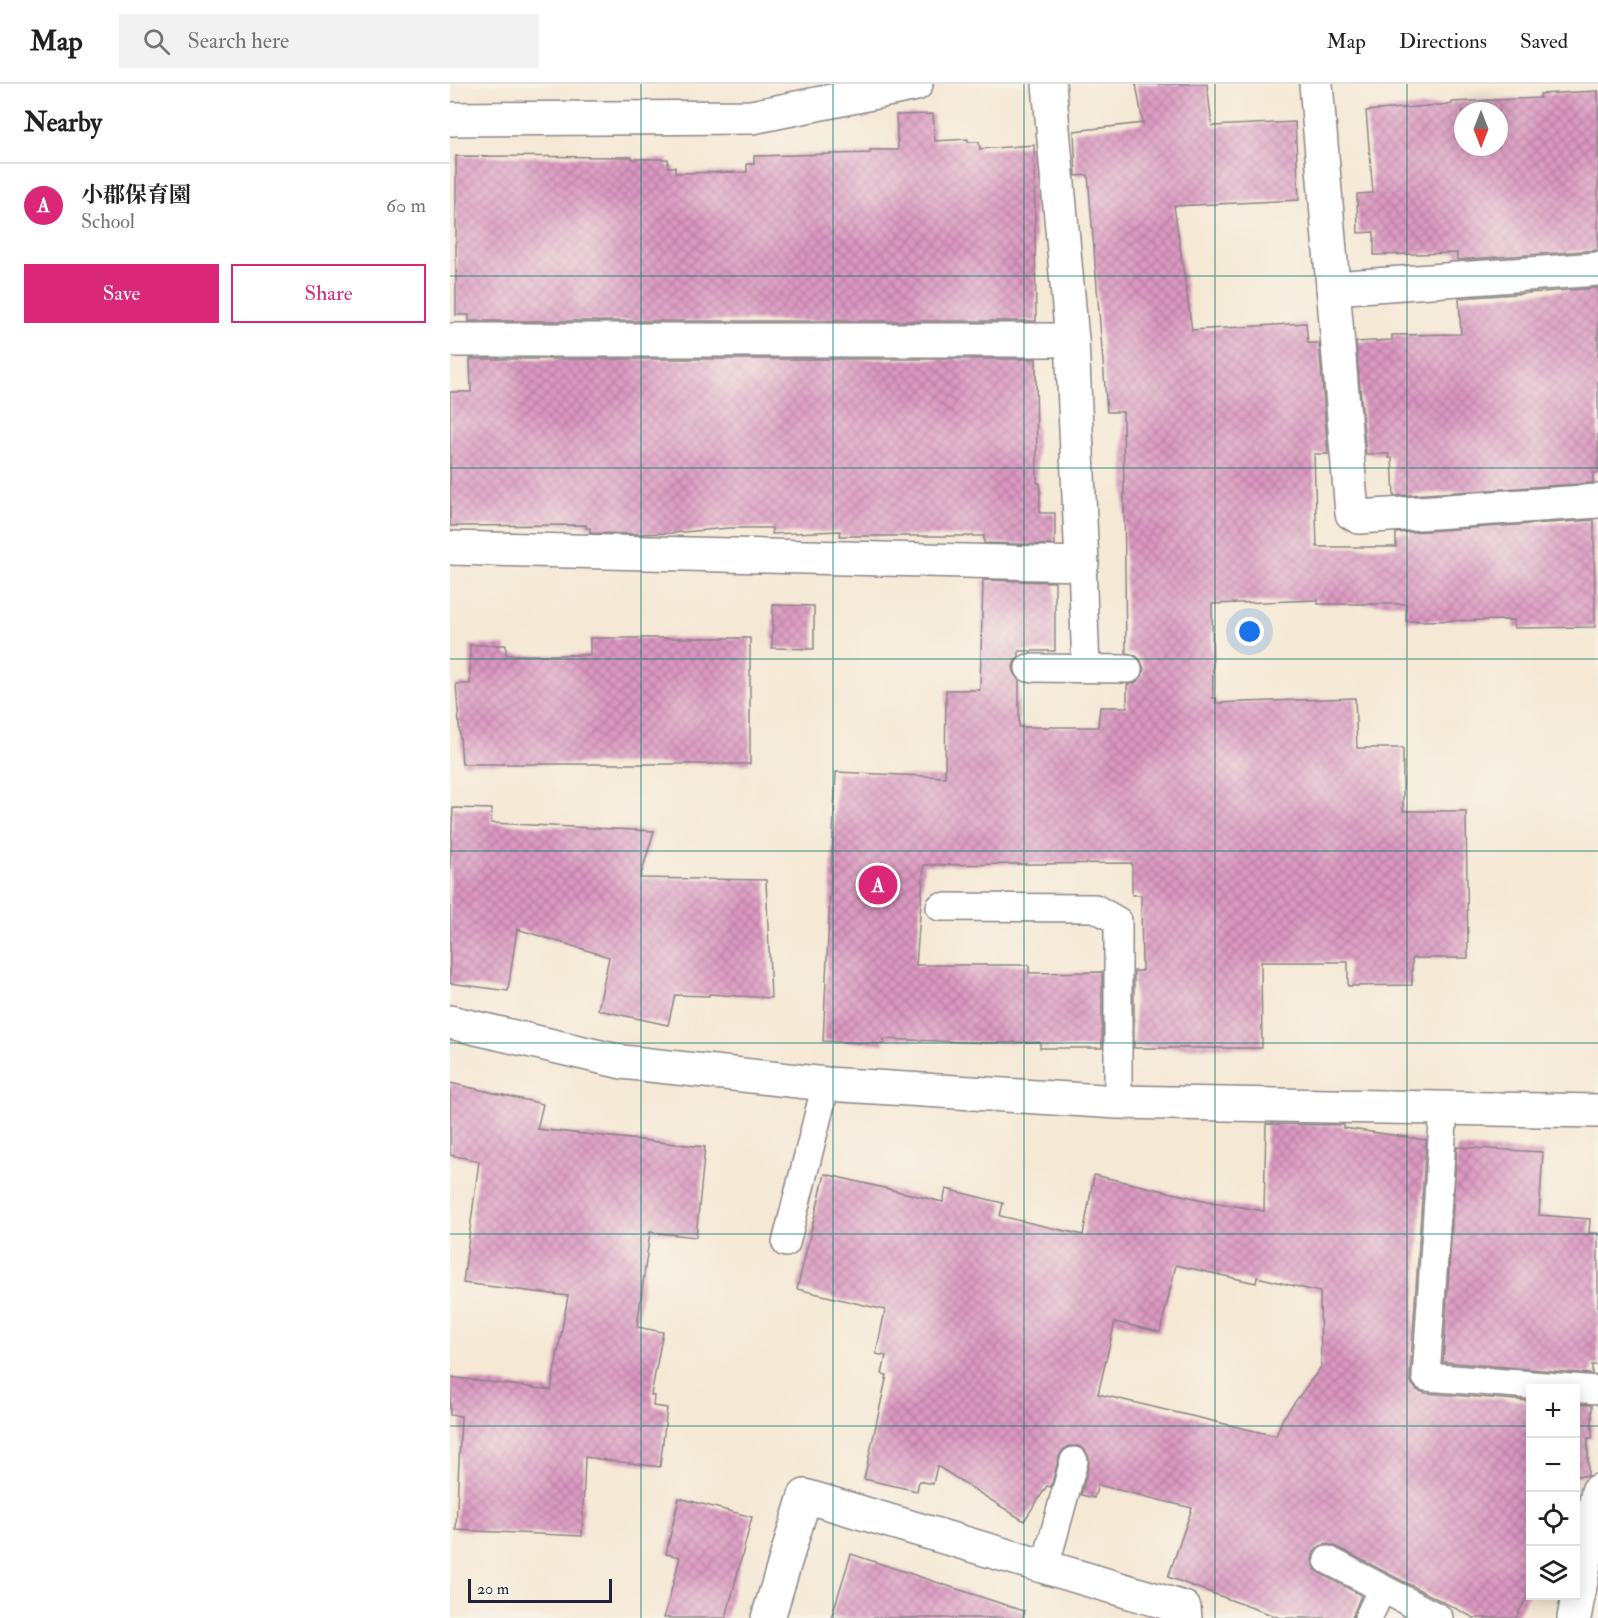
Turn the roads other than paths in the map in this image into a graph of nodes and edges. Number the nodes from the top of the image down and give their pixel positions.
1 (916, 84) edge
2 (1049, 84) edge
3 (1316, 84) edge
4 (450, 119) edge
5 (1598, 268) edge
6 (1333, 288) junction
7 (450, 340) edge
8 (1072, 340) junction
9 (1598, 501) edge
10 (450, 548) edge
11 (1082, 564) junction
12 (1029, 668) dead end
13 (1086, 668) junction
14 (1128, 669) dead end
15 (940, 907) dead end
16 (450, 1022) edge
17 (826, 1084) junction
18 (1118, 1102) junction
19 (1444, 1108) junction
20 (1598, 1111) edge
21 (786, 1243) dead end
22 (1598, 1390) edge
23 (1074, 1461) dead end
24 (1598, 1491) edge
25 (1328, 1560) dead end
26 (1045, 1567) junction
27 (1382, 1589) junction
28 (768, 1618) edge
29 (1185, 1618) edge
30 (1368, 1618) edge
31 (1439, 1618) edge
32 (1574, 1618) edge

1 - 4 street
2 - 8 street
3 - 6 street
5 - 6 street
6 - 9 street
7 - 8 street
8 - 11 street
10 - 11 street
11 - 13 lane
12 - 13 lane
13 - 14 lane
15 - 18 lane
16 - 17 street
17 - 18 street
17 - 21 lane
18 - 19 street
19 - 20 street
19 - 22 lane
23 - 26 lane
24 - 32 street
25 - 27 lane
26 - 28 street
26 - 29 street
27 - 30 lane
27 - 31 lane

